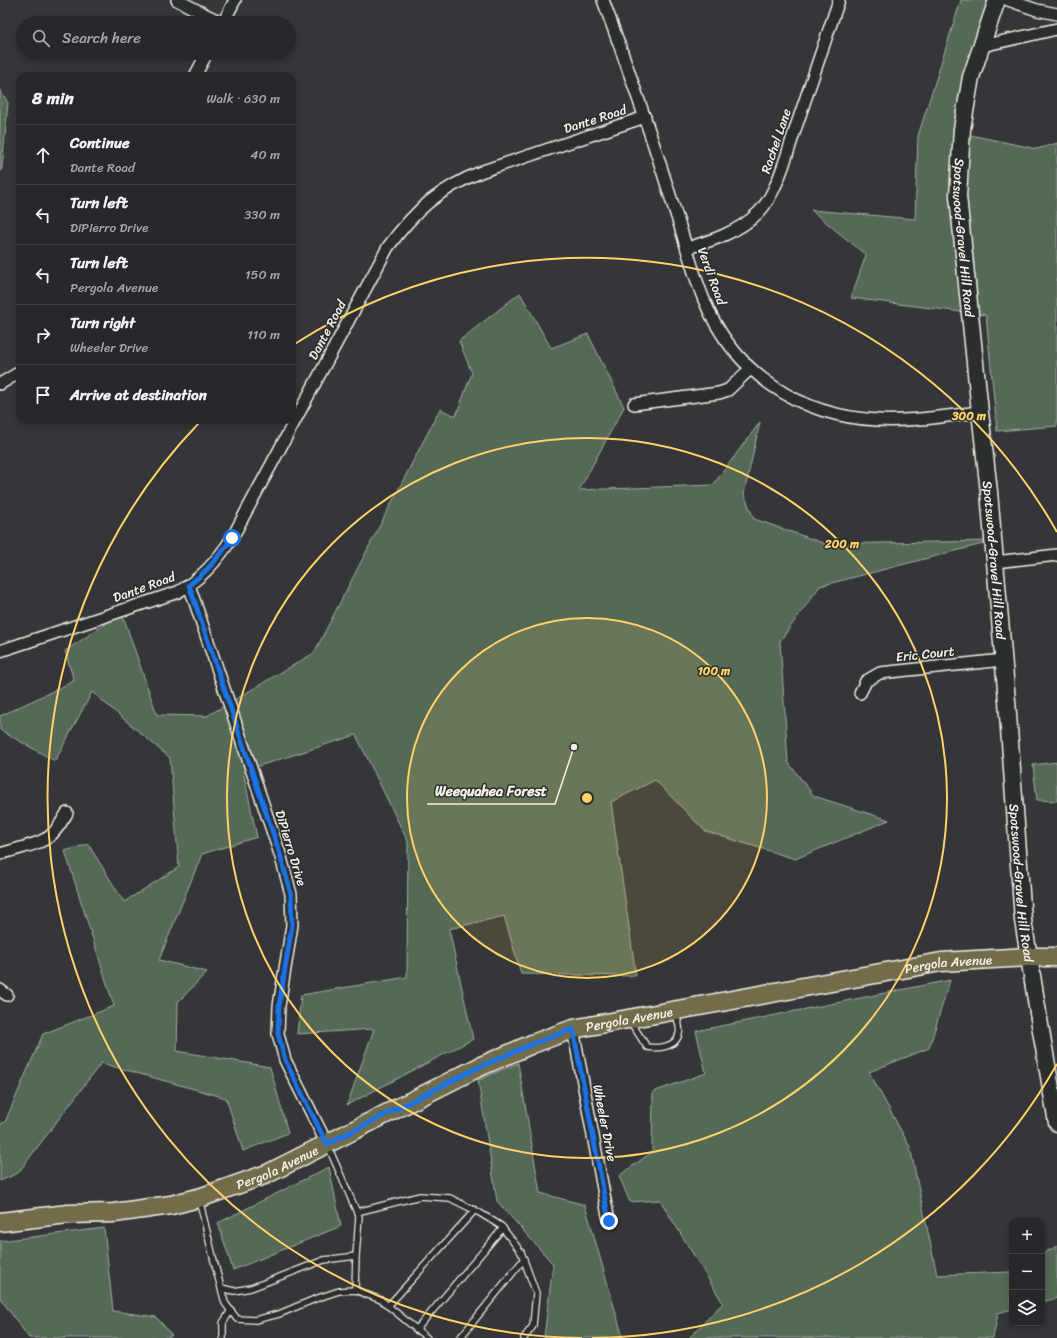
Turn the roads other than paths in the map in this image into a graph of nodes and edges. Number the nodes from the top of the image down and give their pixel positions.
1 (177, 0) edge
2 (235, 0) edge
3 (603, 0) edge
4 (839, 0) edge
5 (997, 0) edge
6 (1008, 0) edge
7 (1057, 14) edge
8 (208, 16) edge
9 (226, 16) edge
10 (1057, 29) edge
11 (982, 46) junction
12 (203, 60) edge
13 (197, 72) edge
14 (645, 117) junction
15 (687, 248) junction
16 (750, 369) junction
17 (16, 374) edge
18 (0, 384) edge
19 (634, 404) dead end
20 (980, 412) junction
21 (296, 418) edge
22 (293, 424) edge
23 (1057, 555) edge
24 (994, 562) junction
25 (189, 585) junction
26 (0, 651) edge
27 (1003, 660) junction
28 (860, 693) dead end
29 (67, 813) dead end
30 (0, 854) edge
31 (1029, 957) junction
32 (1057, 957) edge
33 (674, 1010) junction
34 (629, 1019) junction
35 (573, 1029) junction
36 (1057, 1123) edge
37 (327, 1144) junction
38 (199, 1198) junction
39 (475, 1210) junction
40 (357, 1212) junction
41 (609, 1221) dead end
42 (0, 1222) edge
43 (503, 1228) junction
44 (356, 1256) junction
45 (524, 1260) junction
46 (221, 1288) junction
47 (355, 1290) junction
48 (388, 1306) junction
49 (231, 1310) junction
50 (416, 1330) junction
51 (223, 1338) edge
52 (427, 1338) edge
53 (460, 1338) edge
54 (524, 1338) edge

1 - 8 street
2 - 9 street
3 - 14 street, Verdi Road
4 - 15 street, Rachel Lane
5 - 11 street, Spotswood-Gravel Hill Road
6 - 7 street
10 - 11 street
11 - 20 street, Spotswood-Gravel Hill Road
12 - 13 street
14 - 15 street, Verdi Road
14 - 21 street, Dante Road
15 - 16 street, Verdi Road
16 - 19 street
16 - 20 street, Verdi Road
17 - 18 street
20 - 24 street, Spotswood-Gravel Hill Road
22 - 25 street, Dante Road
23 - 24 street
24 - 27 street, Spotswood-Gravel Hill Road
25 - 26 street, Dante Road
25 - 37 street, DiPierro Drive
27 - 28 street, Eric Court
27 - 31 street, Spotswood-Gravel Hill Road
29 - 30 street
31 - 32 main road, Pergola Avenue
31 - 33 main road, Pergola Avenue
31 - 36 street, Spotswood-Gravel Hill Road
33 - 34 main road, Pergola Avenue
33 - 34 lane
34 - 35 main road, Pergola Avenue
35 - 37 main road, Pergola Avenue
35 - 41 street, Wheeler Drive
37 - 38 main road, Pergola Avenue
37 - 40 lane
38 - 42 main road, Pergola Avenue
38 - 46 lane
39 - 40 lane
39 - 43 lane
39 - 48 lane
40 - 44 lane
43 - 45 lane
43 - 50 lane
44 - 46 lane
44 - 47 lane
45 - 53 lane
45 - 54 lane
46 - 49 lane
47 - 48 lane
47 - 49 lane
48 - 50 lane
49 - 51 lane
50 - 52 lane

